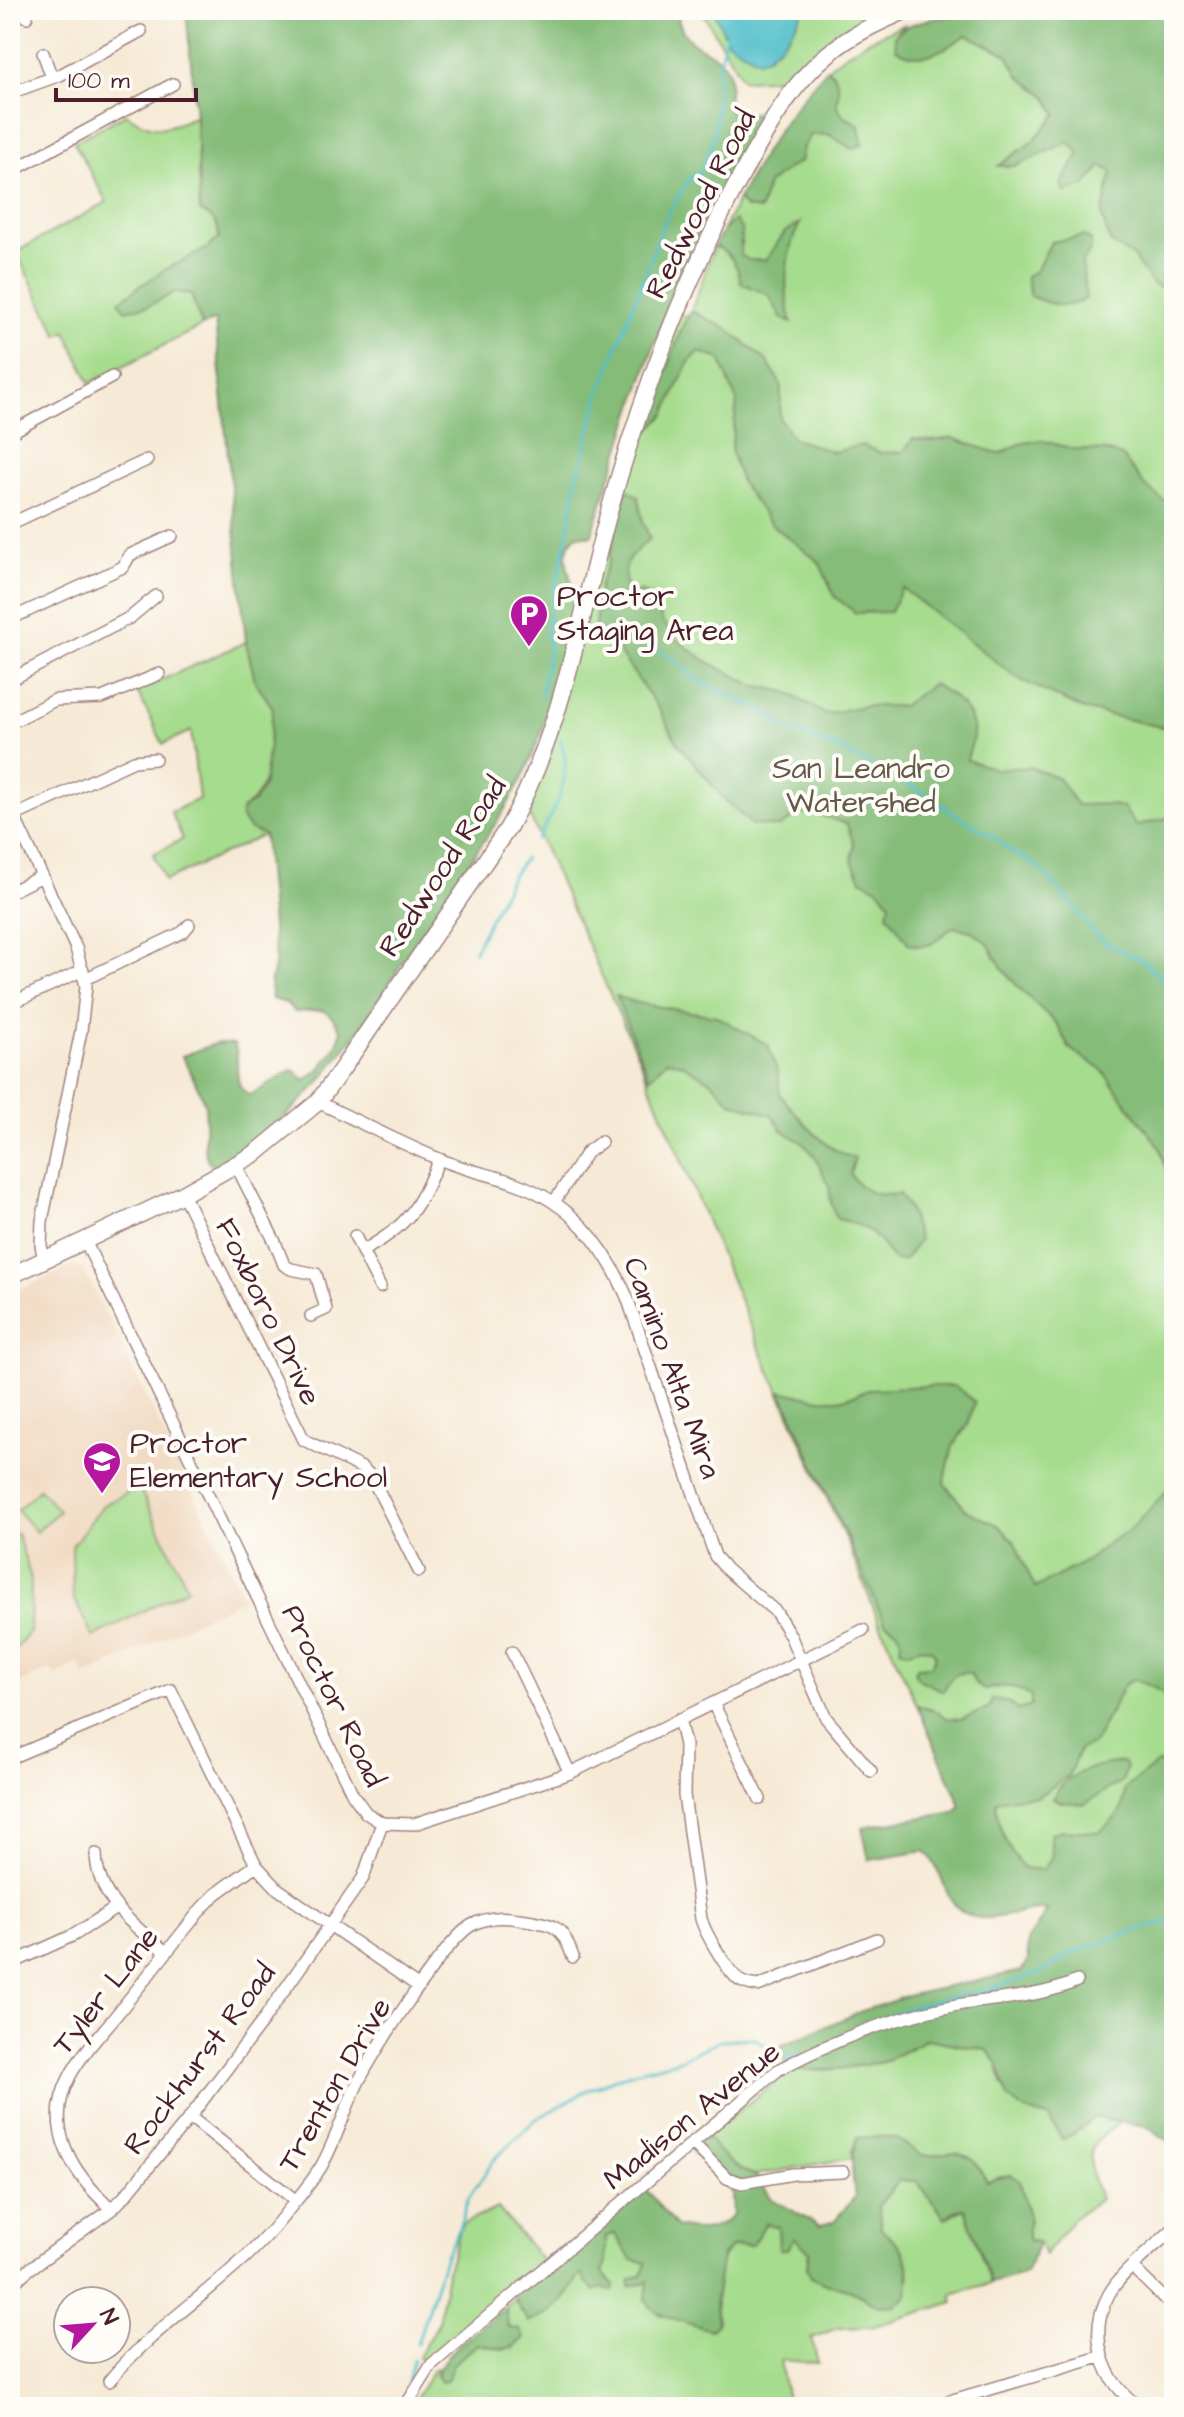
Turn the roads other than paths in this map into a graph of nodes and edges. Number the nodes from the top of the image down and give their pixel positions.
1 (907, 10) edge
2 (141, 31) dead end
3 (43, 53) dead end
4 (52, 78) junction
5 (173, 84) dead end
6 (10, 93) edge
7 (10, 172) edge
8 (112, 377) dead end
9 (10, 433) edge
10 (147, 460) dead end
11 (10, 524) edge
12 (172, 536) dead end
13 (156, 596) dead end
14 (10, 619) edge
15 (159, 674) dead end
16 (10, 680) edge
17 (10, 723) edge
18 (155, 759) dead end
19 (11, 811) edge
20 (42, 876) junction
21 (10, 892) edge
22 (189, 925) dead end
23 (84, 974) junction
24 (10, 1004) edge
25 (318, 1102) junction
26 (601, 1142) dead end
27 (439, 1159) junction
28 (236, 1165) junction
29 (183, 1194) junction
30 (554, 1202) junction
31 (355, 1236) dead end
32 (85, 1241) junction
33 (362, 1251) junction
34 (44, 1261) junction
35 (10, 1276) edge
36 (380, 1287) dead end
37 (311, 1316) dead end
38 (419, 1571) dead end
39 (863, 1630) dead end
40 (512, 1652) dead end
41 (800, 1658) junction
42 (713, 1703) junction
43 (679, 1719) junction
44 (10, 1758) edge
45 (871, 1771) dead end
46 (570, 1773) junction
47 (760, 1799) dead end
48 (382, 1823) junction
49 (96, 1854) dead end
50 (256, 1865) junction
51 (116, 1908) junction
52 (329, 1925) junction
53 (877, 1939) dead end
54 (166, 1952) junction
55 (573, 1957) dead end
56 (10, 1964) edge
57 (1077, 1981) dead end
58 (419, 1987) junction
59 (190, 2117) junction
60 (692, 2142) junction
61 (843, 2172) dead end
62 (295, 2200) junction
63 (112, 2209) junction
64 (1174, 2228) edge
65 (1133, 2268) junction
66 (10, 2286) edge
67 (1174, 2308) edge
68 (1100, 2357) junction
69 (109, 2381) dead end
70 (405, 2407) edge
71 (929, 2407) edge
72 (1140, 2407) edge

1 - 25 main road, Redwood Road
2 - 4 street
3 - 4 street
4 - 6 street
5 - 7 street
8 - 9 street
10 - 11 street
12 - 14 street
13 - 16 street
15 - 17 street
18 - 19 street
19 - 20 street
20 - 21 street
20 - 23 street
22 - 23 street
23 - 24 street
23 - 34 street
25 - 27 street, Camino Alta Mira
25 - 28 main road, Redwood Road
26 - 30 street
27 - 30 street, Camino Alta Mira
27 - 33 street
28 - 29 main road, Redwood Road
28 - 37 street
29 - 32 main road, Redwood Road
29 - 38 street, Foxboro Drive
30 - 41 street, Camino Alta Mira
31 - 33 street
32 - 34 main road, Redwood Road
32 - 48 street, Proctor Road
33 - 36 street
34 - 35 main road, Redwood Road
39 - 41 street, Proctor Road
40 - 46 street
41 - 42 street, Proctor Road
41 - 45 street, Camino Alta Mira
42 - 43 street, Proctor Road
42 - 47 street
43 - 46 street, Proctor Road
43 - 53 street
44 - 50 street
46 - 48 street, Proctor Road
48 - 52 street, Rockhurst Road
49 - 51 street
50 - 52 street
50 - 54 street, Tyler Lane
51 - 54 street
51 - 56 street
52 - 58 street
52 - 59 street, Rockhurst Road
54 - 63 street, Tyler Lane
55 - 58 street, Trenton Drive
57 - 60 street, Madison Avenue
58 - 62 street, Trenton Drive
59 - 62 street
59 - 63 street, Rockhurst Road
60 - 61 street
60 - 70 street, Madison Avenue
62 - 69 street, Trenton Drive
63 - 66 street, Rockhurst Road
64 - 65 street
65 - 67 street
65 - 68 street
68 - 71 street
68 - 72 street

